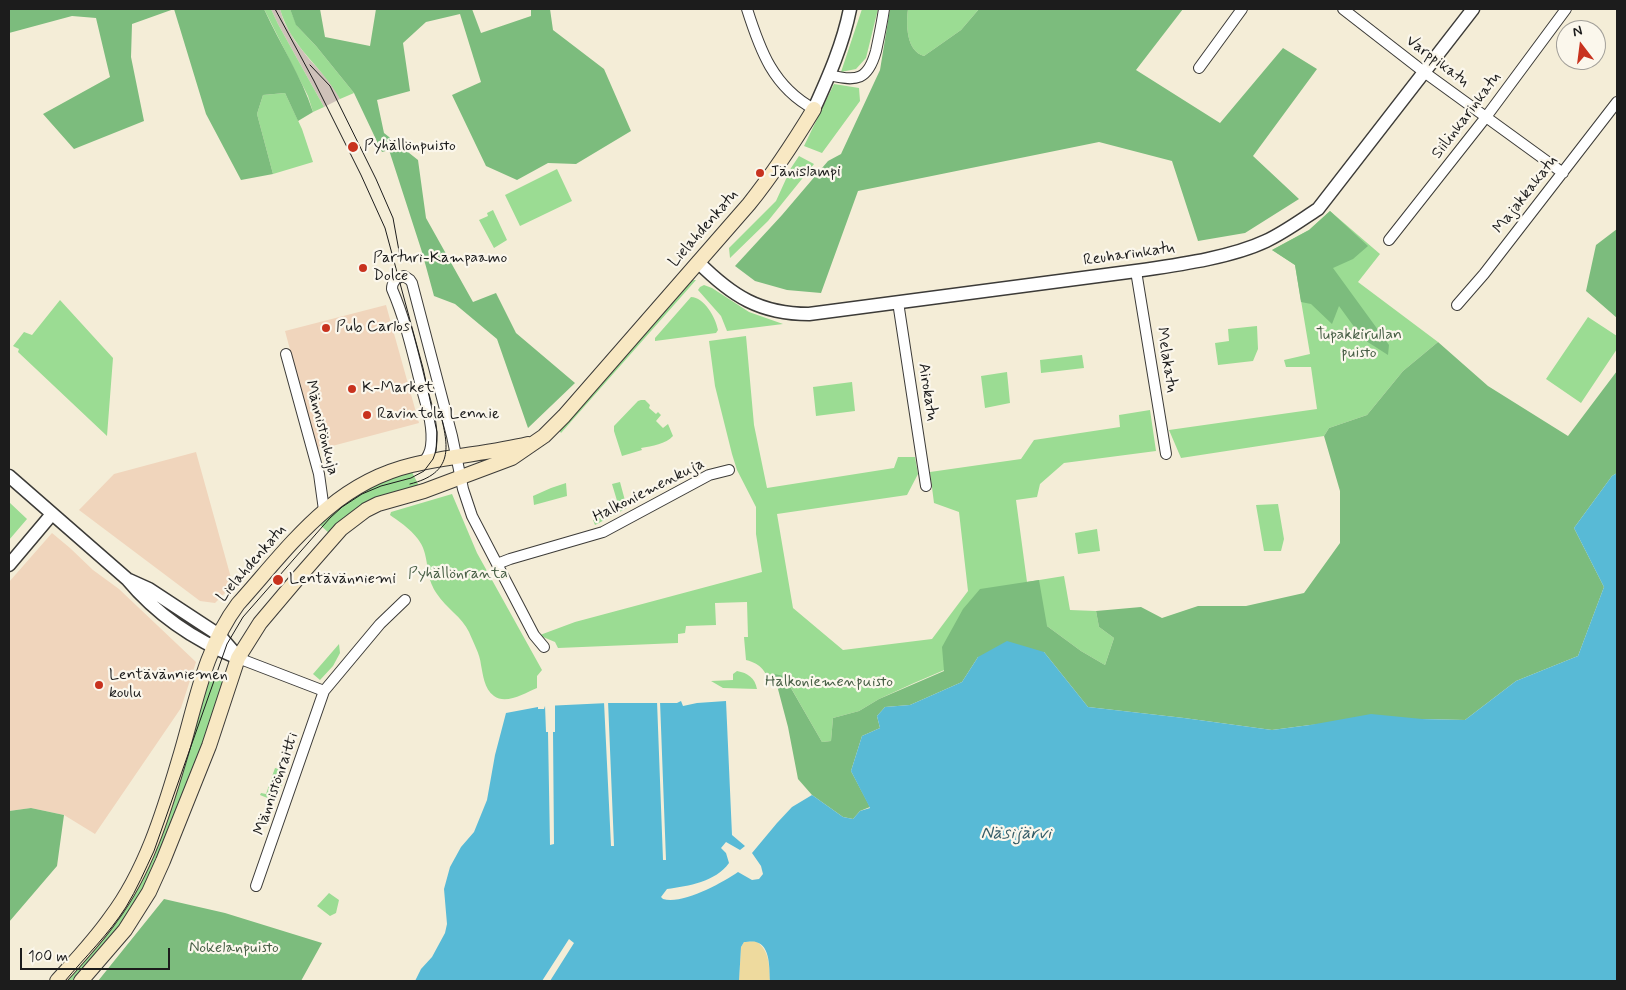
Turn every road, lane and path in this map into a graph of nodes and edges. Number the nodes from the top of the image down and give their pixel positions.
1 (747, 9) edge
2 (850, 9) edge
3 (884, 9) edge
4 (1242, 9) edge
5 (1343, 9) edge
6 (1473, 9) edge
7 (1566, 9) edge
8 (1199, 68) dead end
9 (1424, 72) junction
10 (829, 75) junction
11 (1617, 102) edge
12 (814, 109) junction
13 (1486, 117) junction
14 (1563, 173) junction
15 (1389, 240) dead end
16 (698, 262) junction
17 (1136, 271) junction
18 (898, 302) junction
19 (1458, 304) dead end
20 (286, 354) dead end
21 (536, 442) junction
22 (1166, 454) dead end
23 (456, 457) junction
24 (423, 463) junction
25 (729, 470) dead end
26 (9, 476) edge
27 (460, 478) junction
28 (926, 486) dead end
29 (324, 510) junction
30 (52, 514) junction
31 (497, 564) junction
32 (9, 565) edge
33 (127, 579) junction
34 (406, 600) dead end
35 (219, 635) junction
36 (544, 647) dead end
37 (213, 648) junction
38 (238, 658) junction
39 (324, 691) junction
40 (256, 886) dead end
41 (57, 981) edge
42 (81, 981) edge

1 - 12 street
2 - 10 street, Lielahdenkatu
3 - 10 street
4 - 8 street
5 - 9 street, Varppikatu
6 - 9 street, Reuharinkatu
7 - 13 street, Siilinkarinkatu
9 - 13 street, Varppikatu
9 - 17 street, Reuharinkatu
10 - 12 street, Lielahdenkatu
11 - 14 street, Majakkakatu
12 - 16 main road, Lielahdenkatu
13 - 14 street, Varppikatu
13 - 15 street, Siilinkarinkatu
14 - 19 street, Majakkakatu
16 - 18 street, Reuharinkatu
16 - 21 main road, Lielahdenkatu
17 - 18 street, Reuharinkatu
17 - 22 street, Melakatu
18 - 28 street, Airokatu
20 - 29 street, Männistönkuja
21 - 23 main road, Lielahdenkatu
21 - 27 main road, Lielahdenkatu
23 - 24 main road, Lielahdenkatu
23 - 24 street
23 - 27 street
24 - 29 main road, Lielahdenkatu
25 - 31 street, Halkoniemenkuja
26 - 30 street
27 - 31 street
27 - 38 main road, Lielahdenkatu
29 - 35 main road, Lielahdenkatu
30 - 32 street
30 - 33 street
31 - 36 street
33 - 35 street
33 - 37 street
34 - 39 street
35 - 37 main road, Lielahdenkatu
35 - 38 street
37 - 38 street
37 - 41 main road, Lielahdenkatu
38 - 39 street
38 - 42 main road, Lielahdenkatu
39 - 40 street, Männistönraitti

